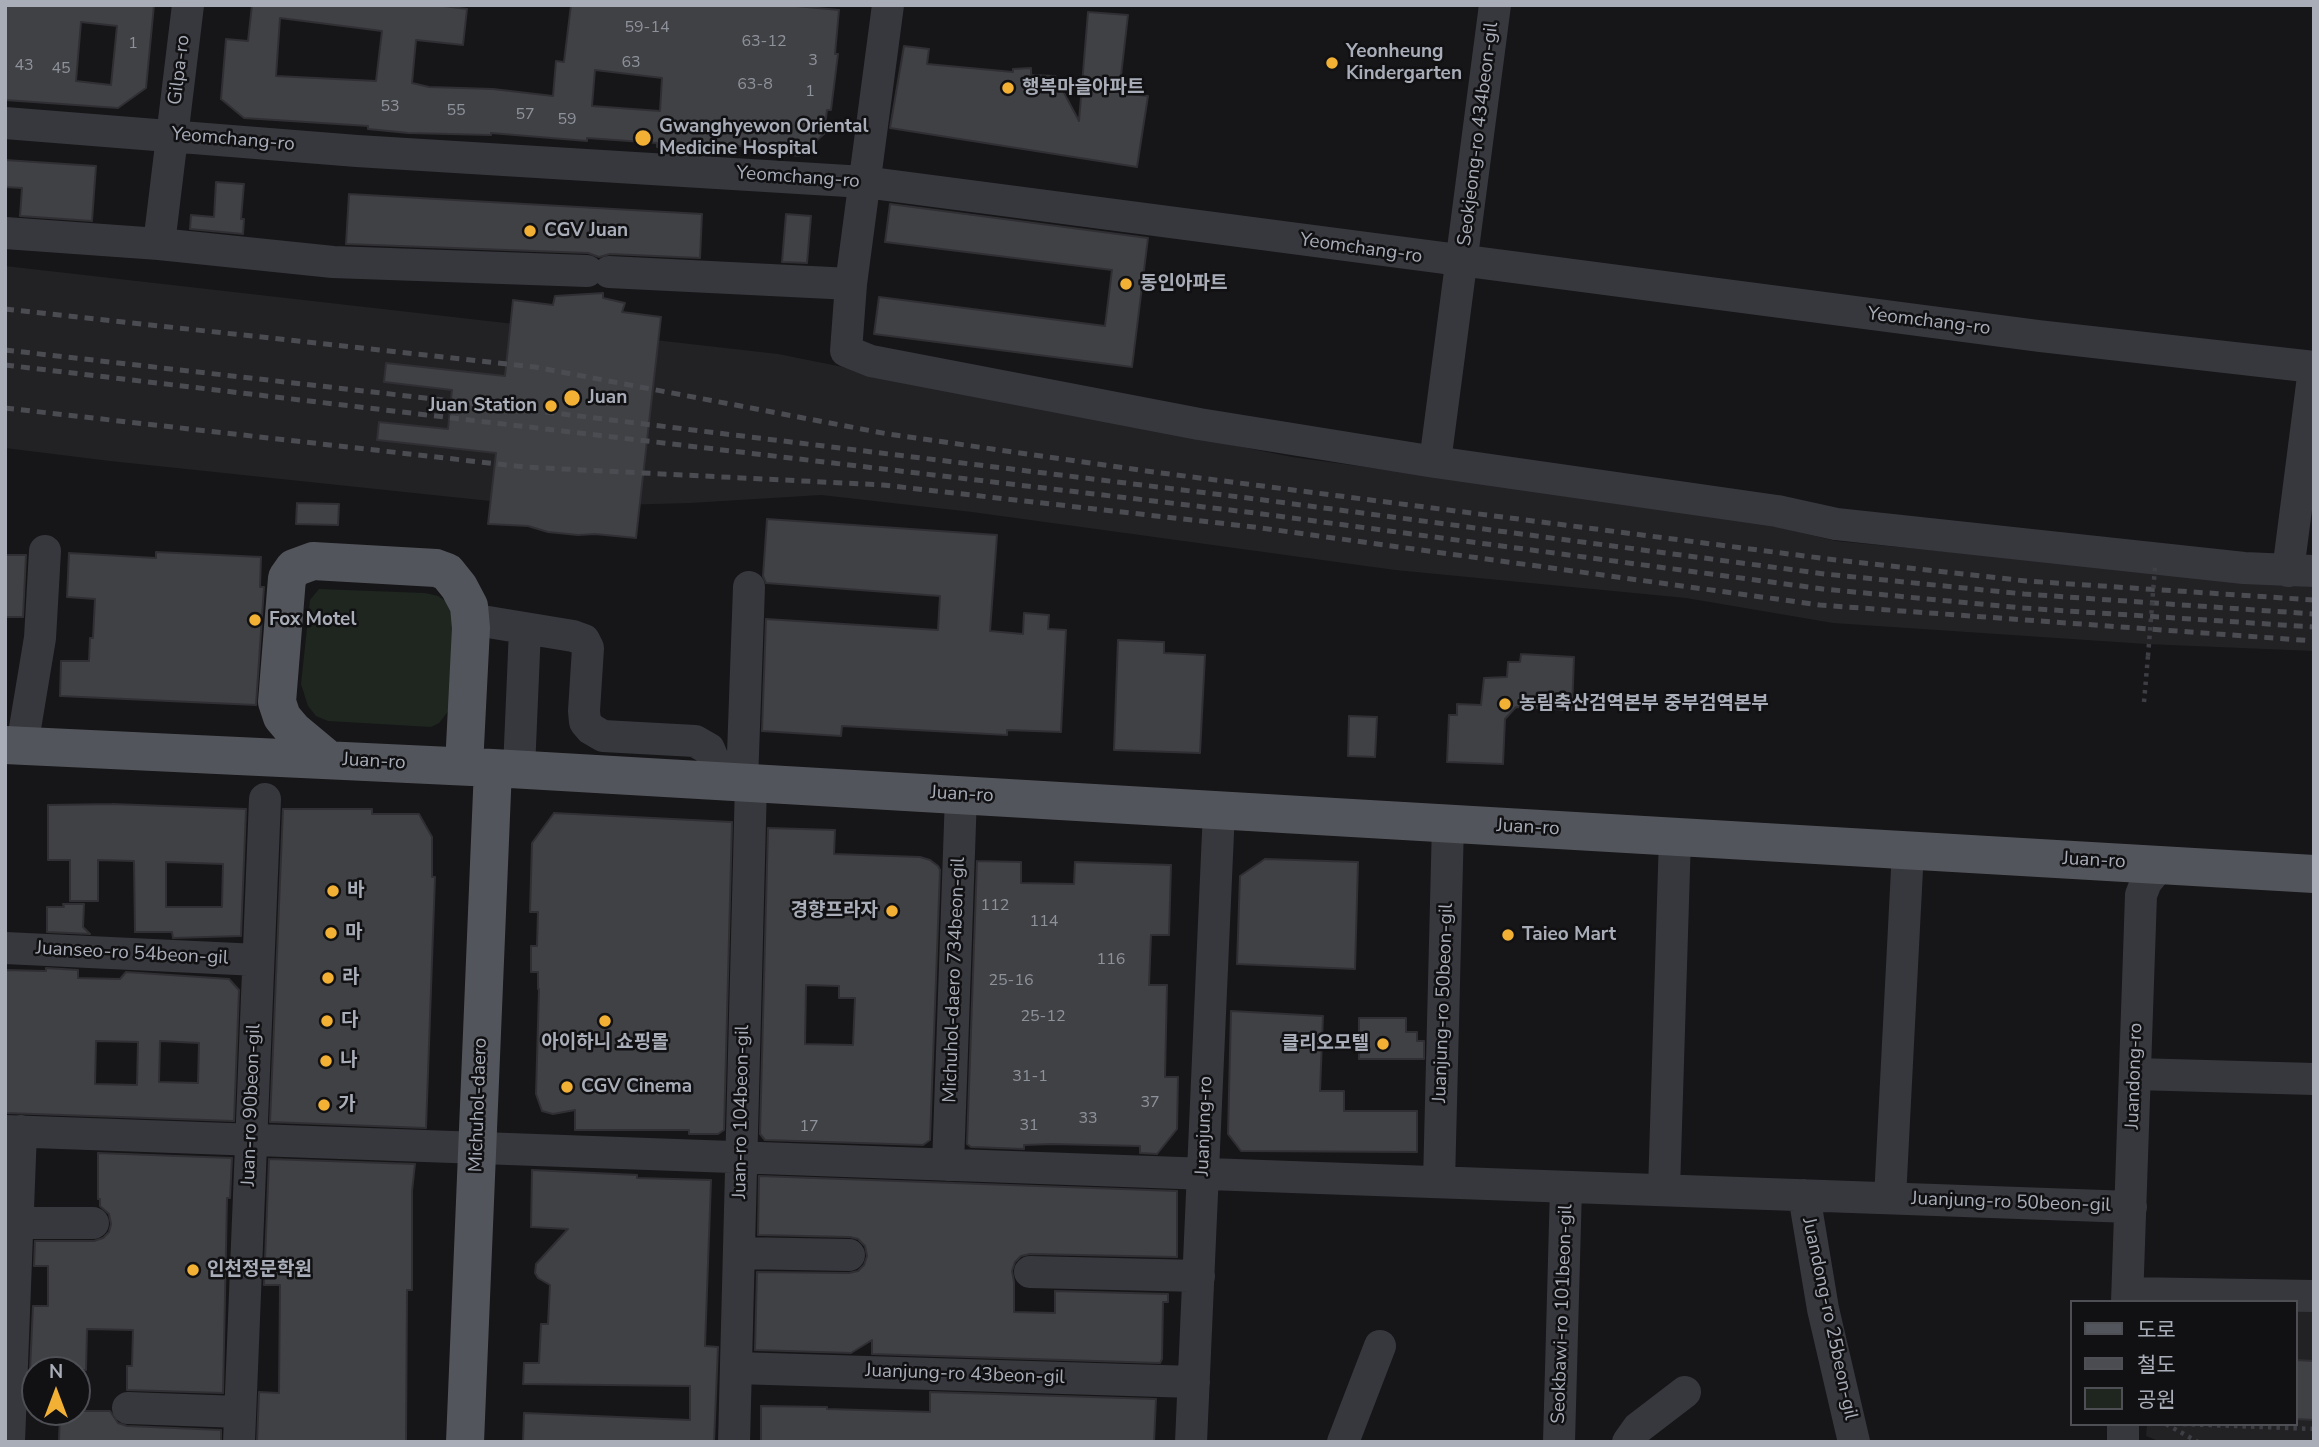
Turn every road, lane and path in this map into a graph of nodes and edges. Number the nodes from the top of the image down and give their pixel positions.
1 (188, 5) edge
2 (888, 5) edge
3 (1495, 5) edge
4 (5, 123) edge
5 (172, 135) junction
6 (864, 182) junction
7 (5, 233) edge
8 (159, 244) junction
9 (1462, 262) junction
10 (851, 284) junction
11 (2314, 368) edge
12 (1435, 462) junction
13 (45, 551) dead end
14 (2155, 567) dead end
15 (2301, 571) edge
16 (749, 587) dead end
17 (470, 619) junction
18 (525, 629) junction
19 (2144, 702) dead end
20 (14, 746) edge
21 (329, 760) junction
22 (492, 768) junction
23 (738, 782) junction
24 (961, 795) junction
25 (265, 799) dead end
26 (1219, 810) junction
27 (1448, 823) junction
28 (1675, 836) junction
29 (1908, 850) junction
30 (2314, 874) edge
31 (2150, 880) junction
32 (5, 948) edge
33 (258, 960) junction
34 (2135, 1074) junction
35 (2314, 1079) edge
36 (13, 1131) edge
37 (251, 1140) junction
38 (477, 1147) junction
39 (741, 1157) junction
40 (948, 1165) junction
41 (1203, 1174) junction
42 (1439, 1182) junction
43 (1566, 1186) junction
44 (1664, 1190) junction
45 (1804, 1195) junction
46 (1890, 1198) junction
47 (2131, 1207) junction
48 (17, 1223) junction
49 (93, 1223) dead end
50 (739, 1253) junction
51 (849, 1255) dead end
52 (1031, 1272) dead end
53 (1199, 1276) junction
54 (2314, 1296) edge
55 (2128, 1297) edge
56 (1380, 1346) dead end
57 (736, 1368) junction
58 (1194, 1382) junction
59 (1685, 1392) dead end
60 (128, 1408) dead end
61 (2169, 1426) edge
62 (2227, 1426) edge
63 (239, 1427) edge
64 (2314, 1430) edge
65 (9, 1442) edge
66 (465, 1442) edge
67 (734, 1442) edge
68 (1191, 1442) edge
69 (1343, 1442) edge
70 (1559, 1442) edge
71 (1628, 1442) edge
72 (1854, 1442) edge
73 (2197, 1442) edge

1 - 5 street, Gilpa-ro
2 - 6 street
3 - 9 street, Seokjeong-ro 434beon-gil
4 - 5 street, Yeomchang-ro
5 - 6 street, Yeomchang-ro
5 - 8 street, Gilpa-ro
6 - 9 street, Yeomchang-ro
6 - 10 street
7 - 8 street
8 - 10 street
9 - 11 street, Yeomchang-ro
9 - 12 street
10 - 12 street
11 - 15 street, Yeomchang-ro
12 - 15 street, Yeomchang-ro
13 - 20 street
14 - 19 path, bridge
16 - 23 street
17 - 18 street
17 - 21 main road
17 - 22 main road, Michuhol-daero
18 - 22 street
18 - 23 street
20 - 21 main road, Juan-ro
21 - 22 main road, Juan-ro
22 - 23 main road, Juan-ro
22 - 38 main road, Michuhol-daero
23 - 24 main road, Juan-ro
23 - 39 street, Juan-ro 104beon-gil
24 - 26 main road, Juan-ro
24 - 40 street, Michuhol-daero 734beon-gil
25 - 33 street, Juan-ro 90beon-gil
26 - 27 main road, Juan-ro
26 - 41 street, Juanjung-ro
27 - 28 main road, Juan-ro
27 - 42 street, Juanjung-ro 50beon-gil
28 - 29 main road, Juan-ro
28 - 44 street
29 - 31 main road, Juan-ro
29 - 46 street, Juanjung-ro 50beon-gil
30 - 31 main road, Juan-ro
31 - 34 street, Juandong-ro
32 - 33 street, Juanseo-ro 54beon-gil
33 - 37 street, Juan-ro 90beon-gil
34 - 35 street
34 - 47 street, Juandong-ro
36 - 37 street
36 - 48 street
37 - 38 street
37 - 63 street, Juan-ro 90beon-gil
38 - 39 street
38 - 66 main road, Michuhol-daero
39 - 40 street
39 - 50 street, Juan-ro 104beon-gil
40 - 41 street
41 - 42 street, Juanjung-ro 50beon-gil
41 - 53 street, Juanjung-ro
42 - 43 street, Juanjung-ro 50beon-gil
43 - 44 street, Juanjung-ro 50beon-gil
43 - 70 street, Seokbawi-ro 101beon-gil
44 - 45 street, Juanjung-ro 50beon-gil
45 - 46 street, Juanjung-ro 50beon-gil
45 - 72 street, Juandong-ro 25beon-gil
46 - 47 street, Juanjung-ro 50beon-gil
47 - 55 street, Juandong-ro
48 - 49 street
48 - 65 street
50 - 51 street
50 - 57 street, Juan-ro 104beon-gil
52 - 53 street
53 - 58 street, Juanjung-ro
54 - 55 street, Juandong-ro
56 - 69 street
57 - 58 street, Juanjung-ro 43beon-gil
57 - 67 street, Juan-ro 104beon-gil
58 - 68 street, Juanjung-ro
59 - 71 street
60 - 63 street, Juan-ro 90beon-gil
61 - 73 path
62 - 64 path

